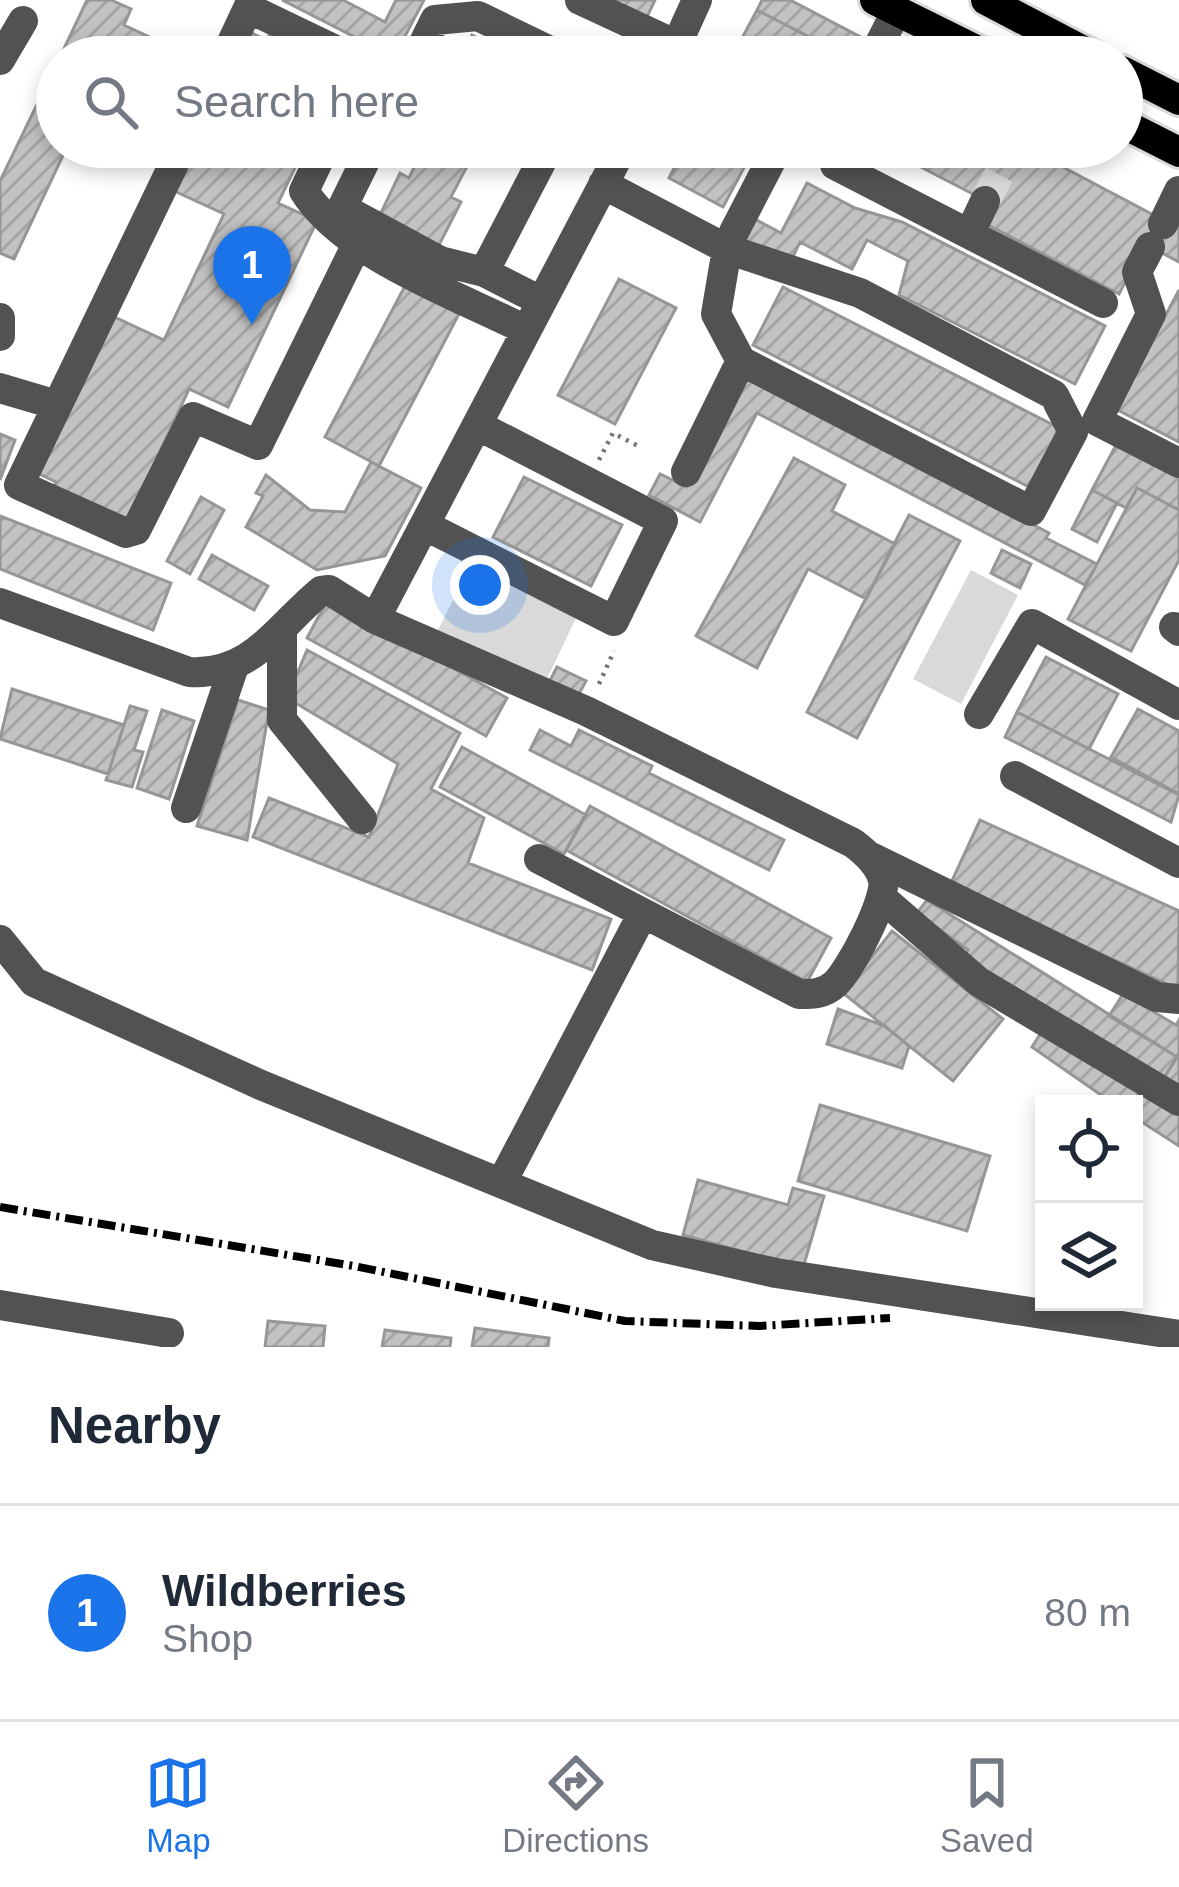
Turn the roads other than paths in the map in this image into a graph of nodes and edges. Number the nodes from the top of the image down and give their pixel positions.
1 (580, 0) edge
2 (697, 0) edge
3 (986, 0) edge
4 (886, 5) edge
5 (23, 21) dead end
6 (235, 36) edge
7 (306, 36) edge
8 (427, 36) edge
9 (519, 36) edge
10 (646, 36) edge
11 (681, 36) edge
12 (878, 36) edge
13 (948, 36) edge
14 (1055, 36) edge
15 (0, 61) edge
16 (1143, 81) edge
17 (1179, 100) edge
18 (1143, 134) edge
19 (1179, 152) edge
20 (172, 168) edge
21 (315, 168) edge
22 (362, 168) edge
23 (538, 168) edge
24 (612, 168) edge
25 (767, 168) edge
26 (843, 168) edge
27 (604, 184) junction
28 (1179, 191) edge
29 (985, 201) tunnel mouth
30 (970, 233) junction
31 (731, 240) junction
32 (357, 244) junction
33 (484, 272) junction
34 (541, 301) junction
35 (1103, 303) dead end
36 (0, 318) edge
37 (526, 330) junction
38 (0, 336) edge
39 (741, 361) junction
40 (0, 388) edge
41 (57, 405) junction
42 (477, 424) junction
43 (1179, 463) edge
44 (686, 472) dead end
45 (426, 526) junction
46 (0, 603) edge
47 (375, 619) junction
48 (281, 633) junction
49 (232, 669) junction
50 (1179, 705) edge
51 (979, 714) dead end
52 (1015, 776) dead end
53 (186, 808) dead end
54 (362, 819) dead end
55 (871, 857) junction
56 (539, 859) dead end
57 (1179, 863) edge
58 (882, 898) junction
59 (643, 913) junction
60 (0, 940) edge
61 (1179, 999) edge
62 (1179, 1101) edge
63 (502, 1180) junction
64 (0, 1305) edge
65 (169, 1333) dead end
66 (1179, 1335) edge

1 - 10 lane
2 - 11 lane
3 - 14 main road
4 - 12 lane
4 - 13 main road
5 - 15 lane
6 - 7 lane
8 - 9 lane
16 - 17 main road
18 - 19 main road
20 - 41 lane
21 - 32 lane
22 - 33 lane
23 - 33 lane
24 - 27 lane
25 - 31 lane
26 - 30 lane
27 - 31 lane
27 - 34 lane
28 - 43 lane
29 - 30 lane
30 - 35 lane
31 - 39 lane
31 - 39 lane
32 - 37 lane
32 - 41 lane
33 - 34 lane
34 - 37 lane
36 - 38 lane
37 - 42 lane
39 - 44 lane
40 - 41 lane
42 - 45 lane
42 - 45 lane
45 - 47 lane
46 - 49 lane
47 - 48 lane
47 - 55 lane
48 - 49 lane
48 - 54 lane
49 - 53 lane
50 - 51 lane
52 - 57 lane
55 - 58 lane
55 - 61 lane
56 - 59 lane
58 - 59 lane
58 - 62 lane
59 - 63 lane
60 - 63 lane
63 - 66 lane
64 - 65 lane

